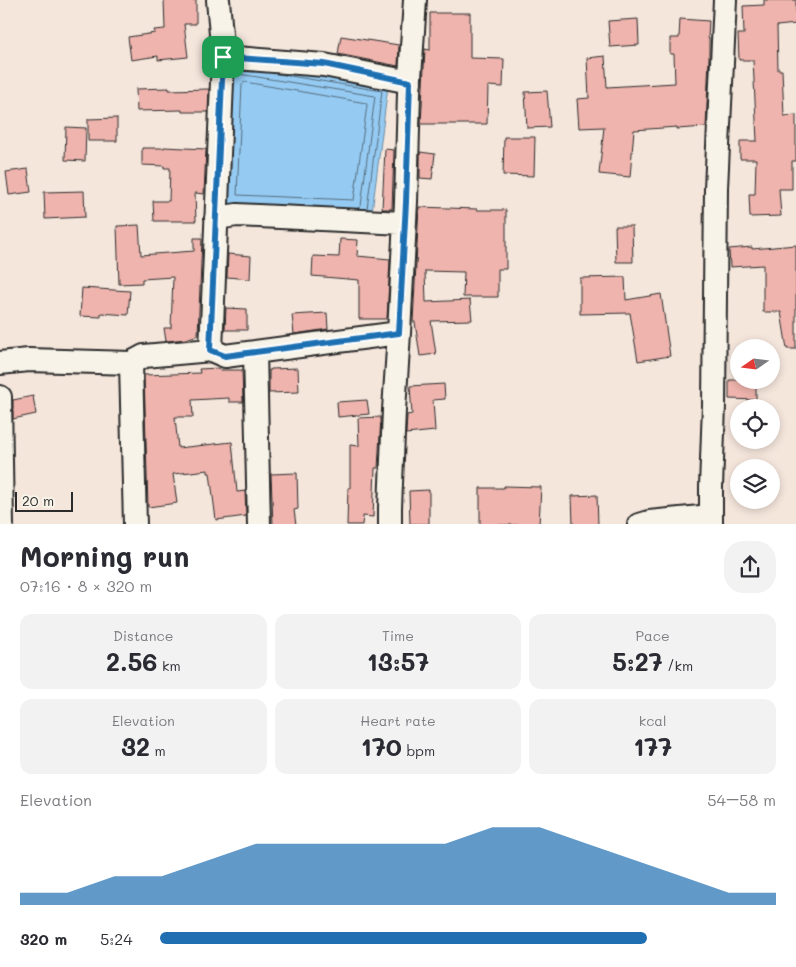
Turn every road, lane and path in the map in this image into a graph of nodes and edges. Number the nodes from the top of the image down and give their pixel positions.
1 (218, 0) edge
2 (415, 0) edge
3 (725, 0) edge
4 (223, 57) junction
5 (410, 82) junction
6 (216, 218) junction
7 (404, 223) junction
8 (399, 333) junction
9 (210, 350) junction
10 (255, 352) junction
11 (0, 363) edge
12 (131, 363) junction
13 (0, 397) edge
14 (711, 520) edge
15 (2, 524) edge
16 (135, 524) edge
17 (259, 524) edge
18 (390, 524) edge
19 (639, 524) edge

1 - 4 street
2 - 5 street
3 - 14 street
4 - 5 street
4 - 6 street
5 - 7 street
6 - 7 street
6 - 9 street
7 - 8 street
8 - 10 street
8 - 18 street
9 - 10 street
9 - 12 street
10 - 17 street
11 - 12 street
12 - 16 street
13 - 15 street
14 - 19 street

